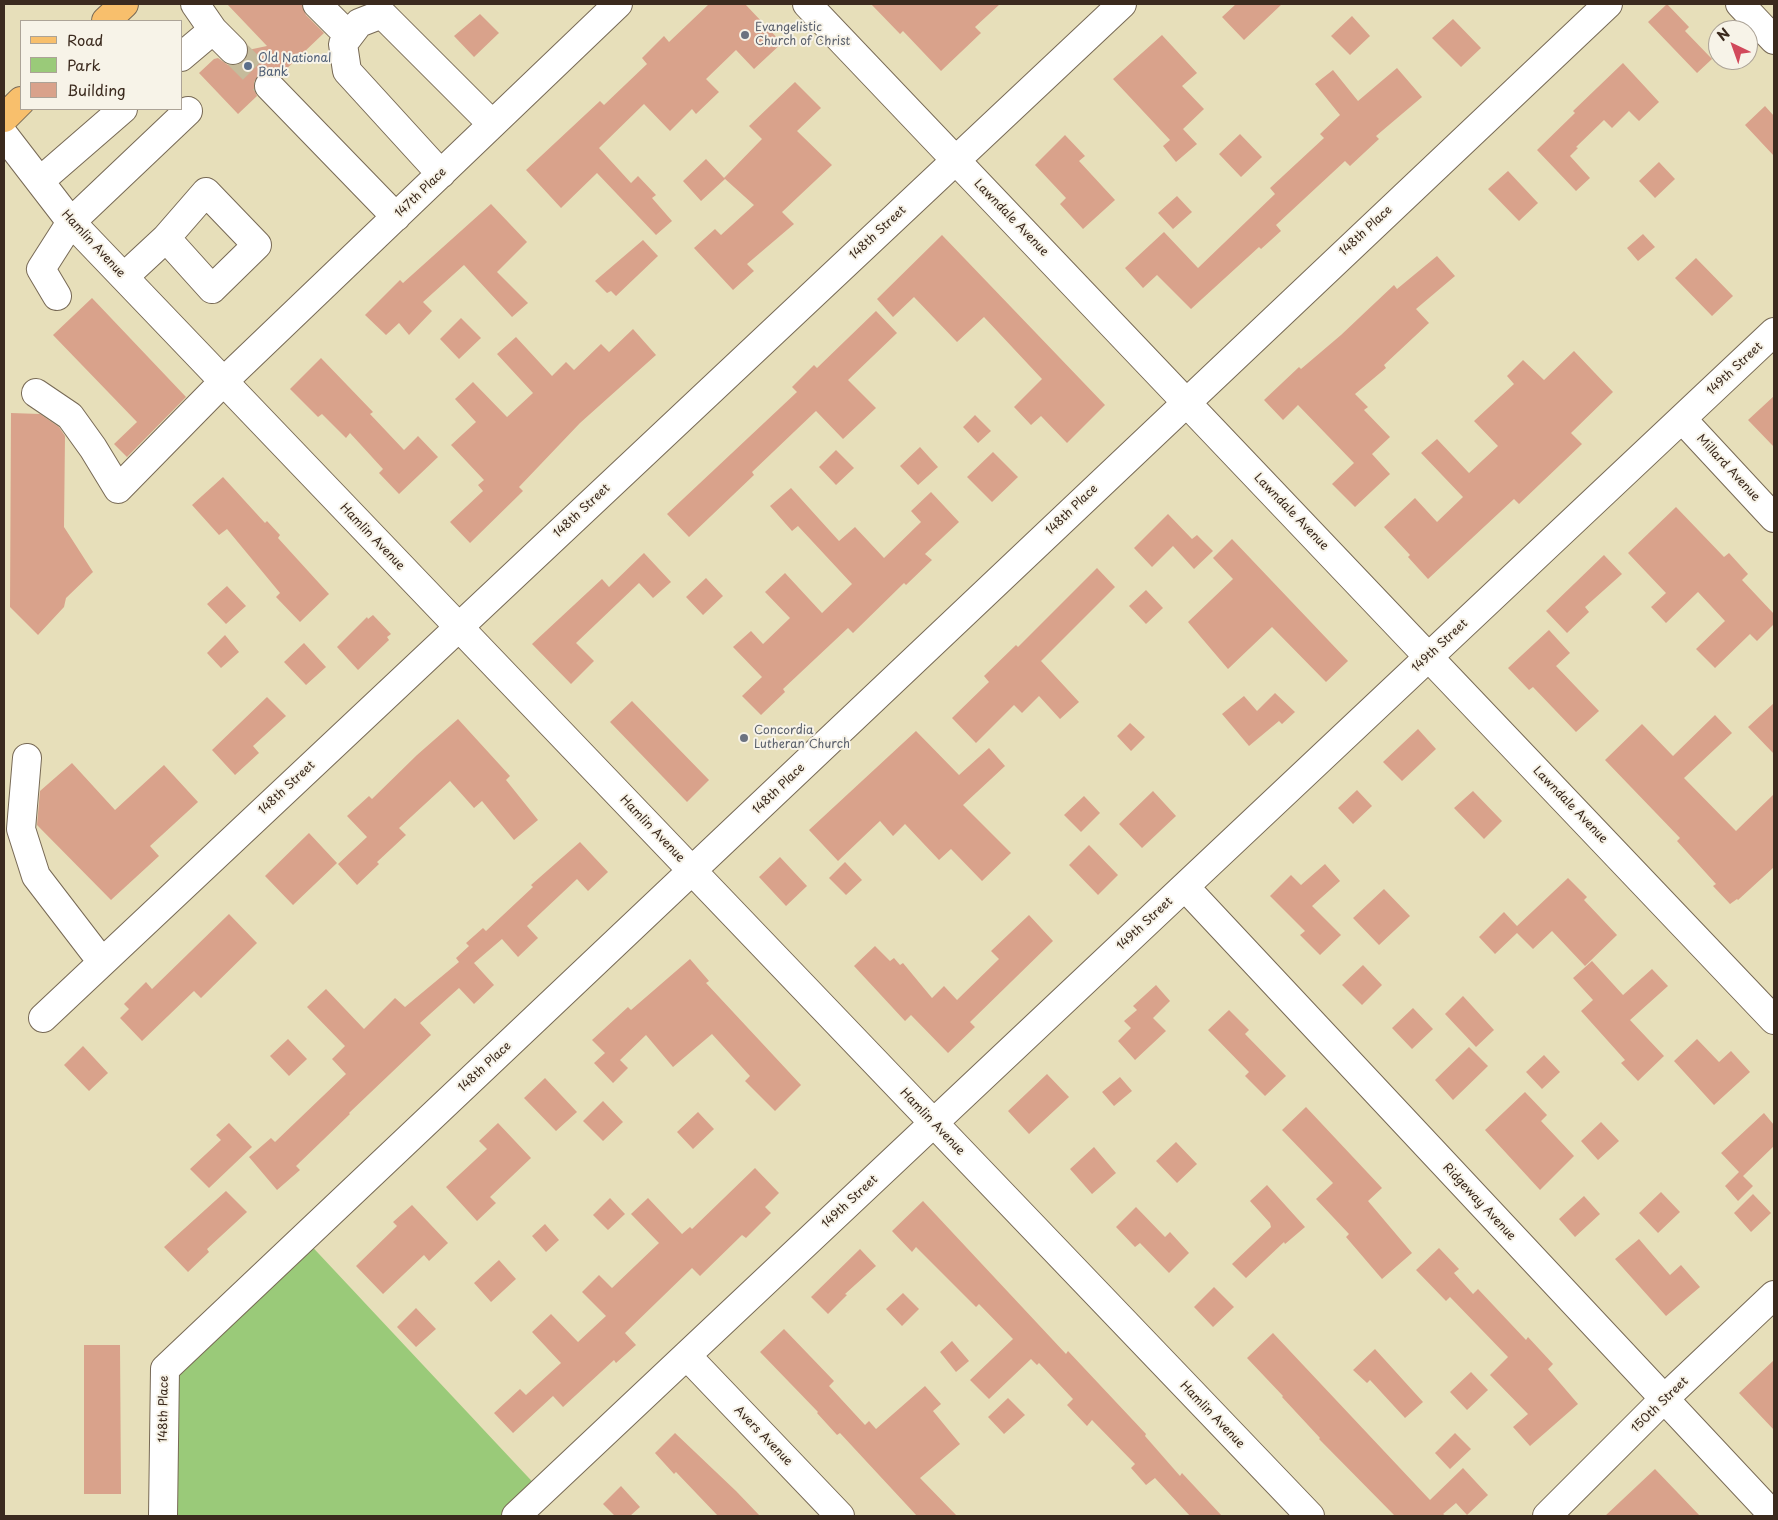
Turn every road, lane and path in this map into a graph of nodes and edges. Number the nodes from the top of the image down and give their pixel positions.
1 (124, 4) edge
2 (194, 4) edge
3 (317, 4) edge
4 (618, 4) edge
5 (807, 4) edge
6 (1122, 4) edge
7 (1608, 4) edge
8 (1740, 4) edge
9 (107, 20) edge
10 (213, 30) junction
11 (349, 36) junction
12 (1774, 40) edge
13 (233, 50) tunnel mouth
14 (182, 56) edge
15 (268, 86) tunnel mouth
16 (20, 102) edge
17 (121, 110) edge
18 (188, 112) dead end
19 (4, 118) edge
20 (492, 124) junction
21 (4, 135) edge
22 (956, 160) junction
23 (440, 174) junction
24 (40, 181) junction
25 (396, 217) junction
26 (71, 222) junction
27 (166, 238) dead end
28 (124, 277) junction
29 (56, 296) dead end
30 (1774, 332) edge
31 (224, 382) junction
32 (36, 393) dead end
33 (1186, 402) junction
34 (1682, 419) junction
35 (1774, 518) edge
36 (459, 627) junction
37 (1429, 657) junction
38 (27, 758) dead end
39 (692, 871) junction
40 (1185, 887) junction
41 (102, 962) junction
42 (43, 1018) dead end
43 (1774, 1020) edge
44 (934, 1123) junction
45 (1774, 1295) edge
46 (687, 1356) junction
47 (1664, 1400) junction
48 (163, 1516) edge
49 (516, 1516) edge
50 (840, 1516) edge
51 (1310, 1516) edge
52 (1547, 1516) edge
53 (1774, 1516) edge

1 - 9 main road
2 - 10 street
3 - 11 street
4 - 20 street, 147th Place
5 - 22 street, Lawndale Avenue
6 - 22 street, 148th Street
7 - 33 street, 148th Place
8 - 12 street
10 - 13 street
10 - 14 street
11 - 20 street
11 - 23 street
15 - 25 street
16 - 19 main road
17 - 24 street
18 - 26 street
20 - 23 street, 147th Place
21 - 24 street, Hamlin Avenue
22 - 33 street, Lawndale Avenue
22 - 36 street, 148th Street
23 - 25 street, 147th Place
24 - 26 street, Hamlin Avenue
25 - 31 street, 147th Place
26 - 28 street, Hamlin Avenue
26 - 29 street
27 - 28 street
28 - 31 street, Hamlin Avenue
30 - 34 street, 149th Street
31 - 32 street, 147th Place
31 - 36 street, Hamlin Avenue
33 - 37 street, Lawndale Avenue
33 - 39 street, 148th Place
34 - 35 street, Millard Avenue
34 - 37 street, 149th Street
36 - 39 street, Hamlin Avenue
36 - 41 street, 148th Street
37 - 40 street, 149th Street
37 - 43 street, Lawndale Avenue
38 - 41 street
39 - 44 street, Hamlin Avenue
39 - 48 street, 148th Place
40 - 44 street, 149th Street
40 - 47 street, Ridgeway Avenue
41 - 42 street, 148th Street
44 - 46 street, 149th Street
44 - 51 street, Hamlin Avenue
45 - 47 street, 150th Street
46 - 49 street, 149th Street
46 - 50 street, Avers Avenue
47 - 52 street, 150th Street
47 - 53 street, Ridgeway Avenue

